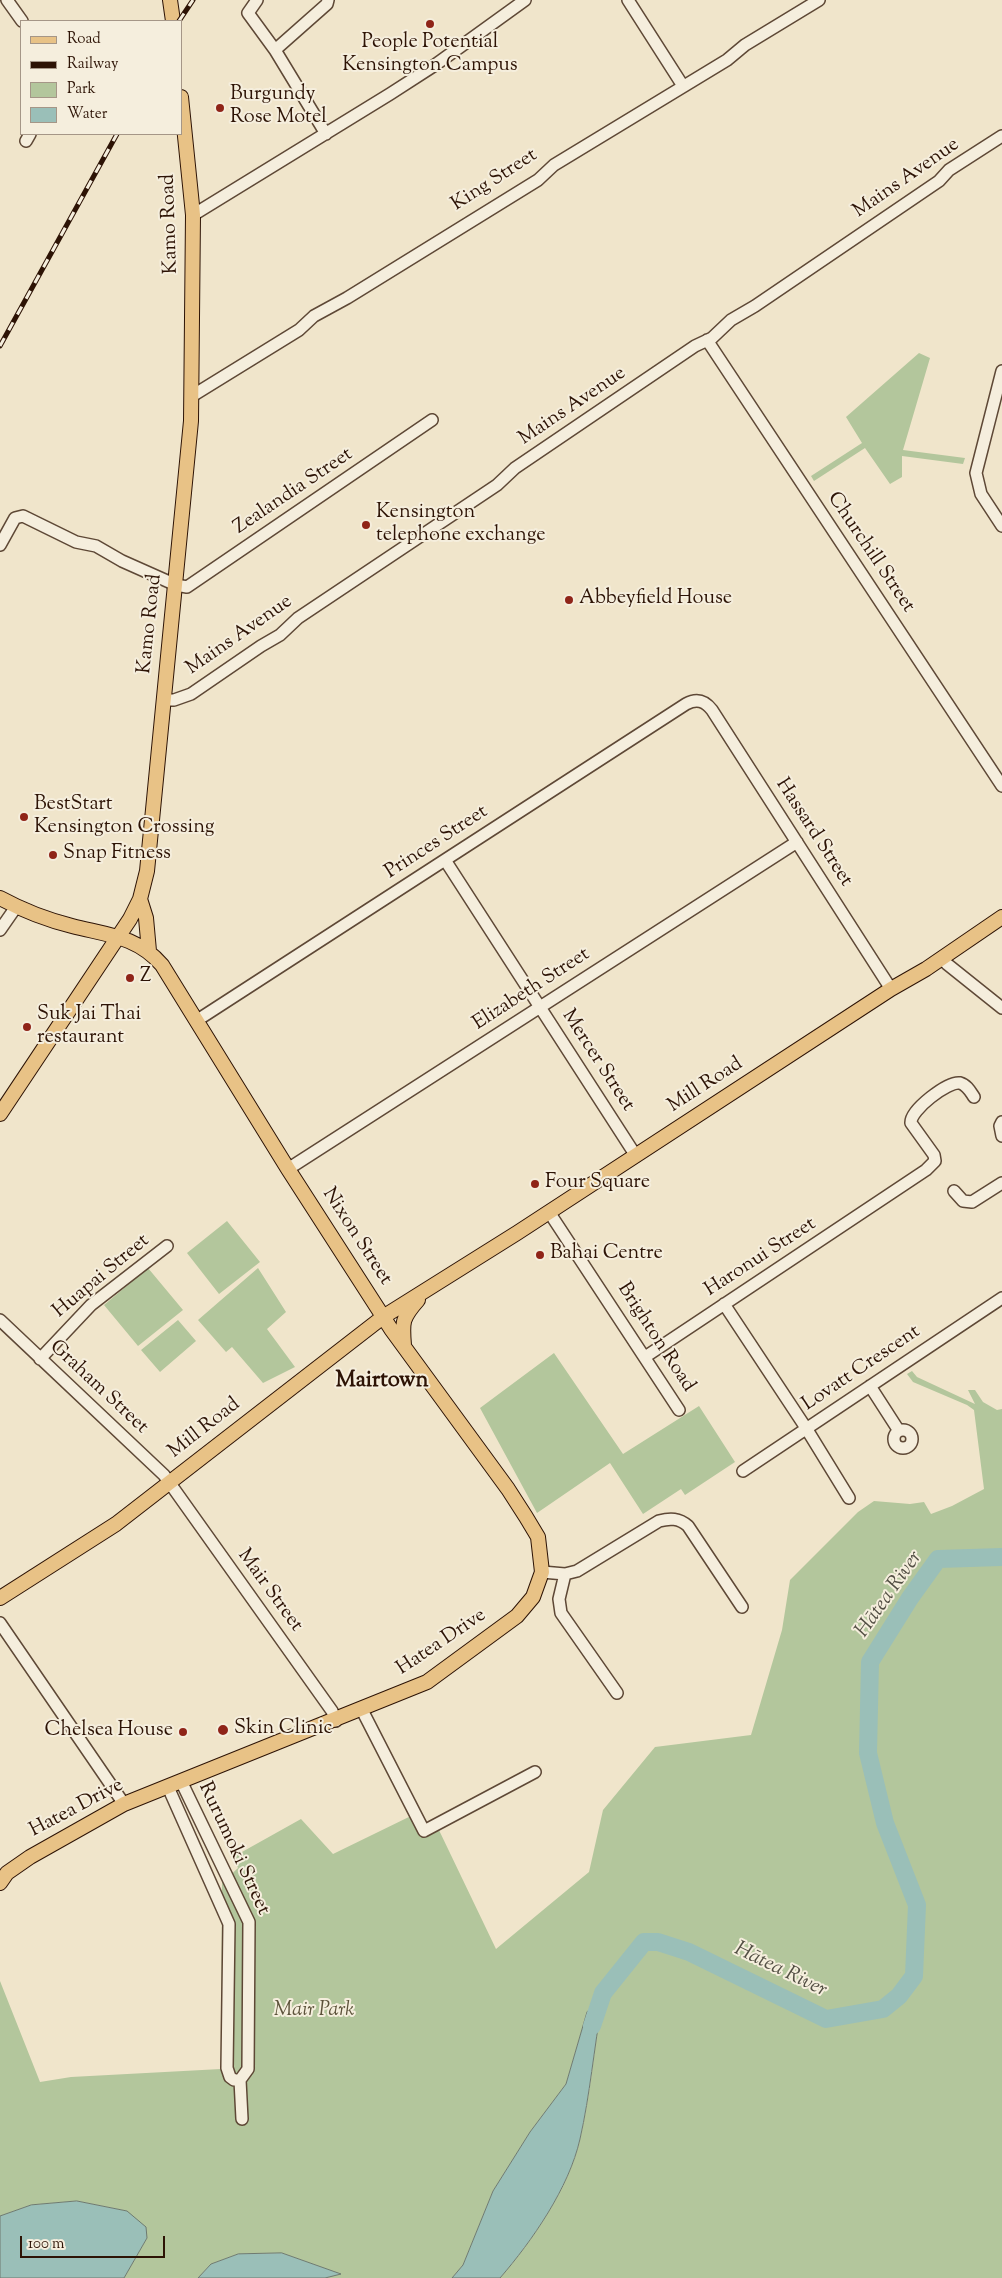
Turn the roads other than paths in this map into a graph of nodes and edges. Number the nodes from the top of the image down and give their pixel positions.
1 (7, 0) edge
2 (170, 0) edge
3 (257, 0) edge
4 (328, 0) edge
5 (525, 0) edge
6 (628, 0) edge
7 (819, 0) edge
8 (21, 20) edge
9 (173, 20) edge
10 (275, 50) junction
11 (682, 86) junction
12 (182, 107) edge
13 (326, 134) junction
14 (1002, 136) edge
15 (193, 215) junction
16 (707, 340) junction
17 (1002, 371) edge
18 (192, 396) junction
19 (432, 420) dead end
20 (1002, 526) edge
21 (0, 545) edge
22 (176, 585) junction
23 (163, 700) junction
24 (700, 701) joint
25 (1002, 786) edge
26 (796, 842) junction
27 (445, 860) junction
28 (0, 898) edge
29 (140, 899) junction
30 (16, 907) junction
31 (1002, 917) edge
32 (0, 930) edge
33 (119, 936) junction
34 (149, 951) junction
35 (942, 958) junction
36 (891, 989) junction
37 (540, 1007) junction
38 (1002, 1008) edge
39 (196, 1021) junction
40 (974, 1097) dead end
41 (0, 1114) edge
42 (1002, 1122) edge
43 (1002, 1136) edge
44 (636, 1156) junction
45 (288, 1169) junction
46 (1002, 1184) edge
47 (954, 1191) dead end
48 (549, 1212) junction
49 (168, 1246) dead end
50 (430, 1286) junction
51 (1002, 1298) edge
52 (724, 1304) junction
53 (383, 1316) junction
54 (0, 1320) edge
55 (404, 1347) junction
56 (645, 1357) junction
57 (40, 1359) junction
58 (870, 1386) junction
59 (679, 1410) dead end
60 (806, 1428) junction
61 (899, 1432) dead end
62 (742, 1471) dead end
63 (169, 1483) junction
64 (849, 1498) dead end
65 (542, 1572) junction
66 (565, 1574) junction
67 (0, 1598) edge
68 (742, 1607) dead end
69 (0, 1623) edge
70 (617, 1693) dead end
71 (362, 1710) junction
72 (336, 1720) junction
73 (535, 1772) dead end
74 (174, 1784) junction
75 (124, 1804) junction
76 (2, 1874) edge
77 (240, 2080) junction
78 (242, 2119) dead end

1 - 8 street
2 - 9 main road
3 - 10 street
4 - 10 street
5 - 13 street
6 - 11 street
7 - 11 street, King Street
10 - 13 street
11 - 18 street, King Street
12 - 15 main road, Kamo Road
13 - 15 street
14 - 16 street, Mains Avenue
15 - 18 main road, Kamo Road
16 - 23 street, Mains Avenue
16 - 25 street, Churchill Street
17 - 20 street
18 - 22 main road, Kamo Road
19 - 22 street, Zealandia Street
21 - 22 street
22 - 23 main road, Kamo Road
23 - 29 main road, Kamo Road
24 - 26 street, Hassard Street
24 - 27 street, Princes Street
26 - 36 street, Hassard Street
26 - 37 street, Elizabeth Street
27 - 37 street, Mercer Street
27 - 39 street, Princes Street
28 - 30 main road, Nixon Street
29 - 33 main road, Kamo Road
29 - 34 main road
30 - 32 street
30 - 33 main road, Nixon Street
31 - 35 main road, Mill Road
33 - 34 main road, Nixon Street
33 - 41 main road, Kamo Road
34 - 39 main road, Nixon Street
35 - 36 main road, Mill Road
35 - 38 street
36 - 44 main road, Mill Road
37 - 44 street, Mercer Street
37 - 45 street, Elizabeth Street
39 - 45 main road, Nixon Street
40 - 52 street, Haronui Street
42 - 43 street
44 - 48 main road, Mill Road
45 - 53 main road, Nixon Street
46 - 47 street
48 - 50 main road, Mill Road
48 - 56 street, Brighton Road
49 - 57 street, Huapai Street
50 - 53 main road, Mill Road
50 - 55 main road, Mill Road
51 - 58 street, Lovatt Crescent
52 - 56 street, Haronui Street
52 - 60 street
53 - 55 main road, Nixon Street
53 - 63 main road, Mill Road
54 - 57 street, Graham Street
55 - 65 main road, Nixon Street
56 - 59 street, Brighton Road
57 - 63 street, Graham Street
58 - 60 street, Lovatt Crescent
58 - 61 street
60 - 62 street, Lovatt Crescent
60 - 64 street
63 - 67 main road, Mill Road
63 - 72 street, Mair Street
65 - 66 street
65 - 71 main road, Hatea Drive
66 - 68 street
66 - 70 street
69 - 75 street
71 - 72 main road, Hatea Drive
71 - 73 street
72 - 74 main road, Hatea Drive
74 - 75 main road, Hatea Drive
74 - 77 street, Rurumoki Street
74 - 77 street, Rurumoki Street
75 - 76 main road, Hatea Drive
77 - 78 street, Rurumoki Street

